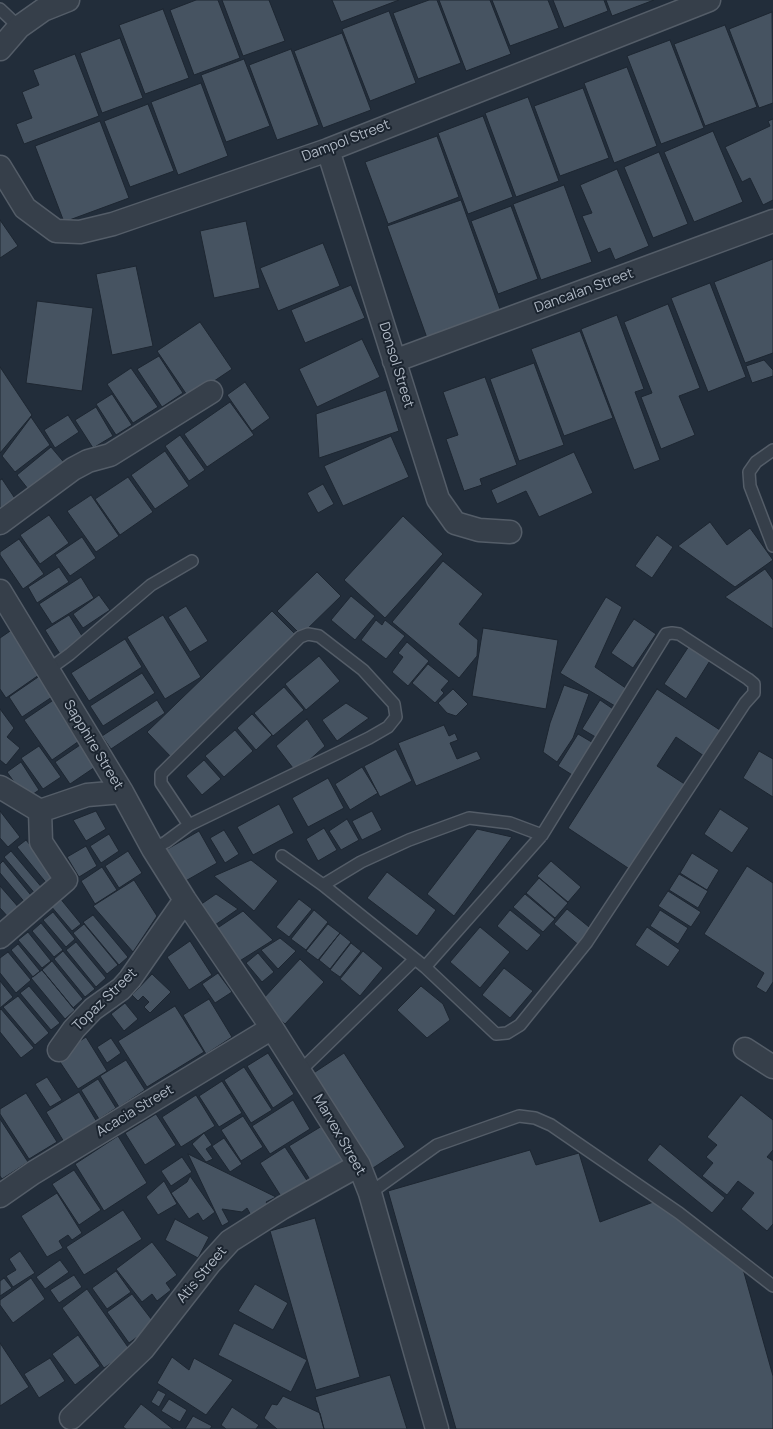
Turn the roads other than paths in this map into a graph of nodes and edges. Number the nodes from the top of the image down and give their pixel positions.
1 (68, 0) edge
2 (709, 0) edge
3 (0, 9) edge
4 (19, 27) junction
5 (0, 48) edge
6 (328, 150) junction
7 (1, 168) edge
8 (773, 221) edge
9 (394, 361) junction
10 (211, 392) dead end
11 (773, 450) edge
12 (0, 524) edge
13 (510, 532) dead end
14 (773, 546) edge
15 (192, 561) dead end
16 (0, 592) edge
17 (48, 670) junction
18 (0, 787) edge
19 (122, 792) junction
20 (40, 811) junction
21 (189, 825) junction
22 (542, 835) junction
23 (153, 849) junction
24 (282, 856) dead end
25 (323, 885) junction
26 (185, 900) junction
27 (0, 937) edge
28 (414, 959) junction
29 (425, 967) junction
30 (272, 1028) junction
31 (745, 1049) dead end
32 (59, 1050) dead end
33 (773, 1067) edge
34 (300, 1071) junction
35 (359, 1165) junction
36 (370, 1193) junction
37 (0, 1196) edge
38 (773, 1286) edge
39 (71, 1418) dead end
40 (437, 1429) edge

1 - 4 street
2 - 6 street, Dampol Street
3 - 4 lane
4 - 5 street
6 - 7 street, Dampol Street
6 - 9 street, Donsol Street
8 - 9 street, Dancalan Street
9 - 13 street, Donsol Street
10 - 12 street
11 - 14 lane
15 - 17 lane
16 - 17 street, Sapphire Street
17 - 19 street, Sapphire Street
18 - 20 street
19 - 20 street
19 - 23 street, Sapphire Street
20 - 27 street
21 - 21 lane
21 - 23 lane
22 - 25 lane
22 - 29 lane
22 - 29 lane
23 - 26 street, Sapphire Street
24 - 25 lane
25 - 28 lane
26 - 30 street, Marvex Street
26 - 32 street, Topaz Street
28 - 29 lane
28 - 34 lane
30 - 34 street, Marvex Street
30 - 37 street, Acacia Street
31 - 33 street
34 - 35 street, Marvex Street
35 - 36 street, Marvex Street
35 - 39 street, Atis Street
36 - 38 lane
36 - 40 street, Marvex Street

